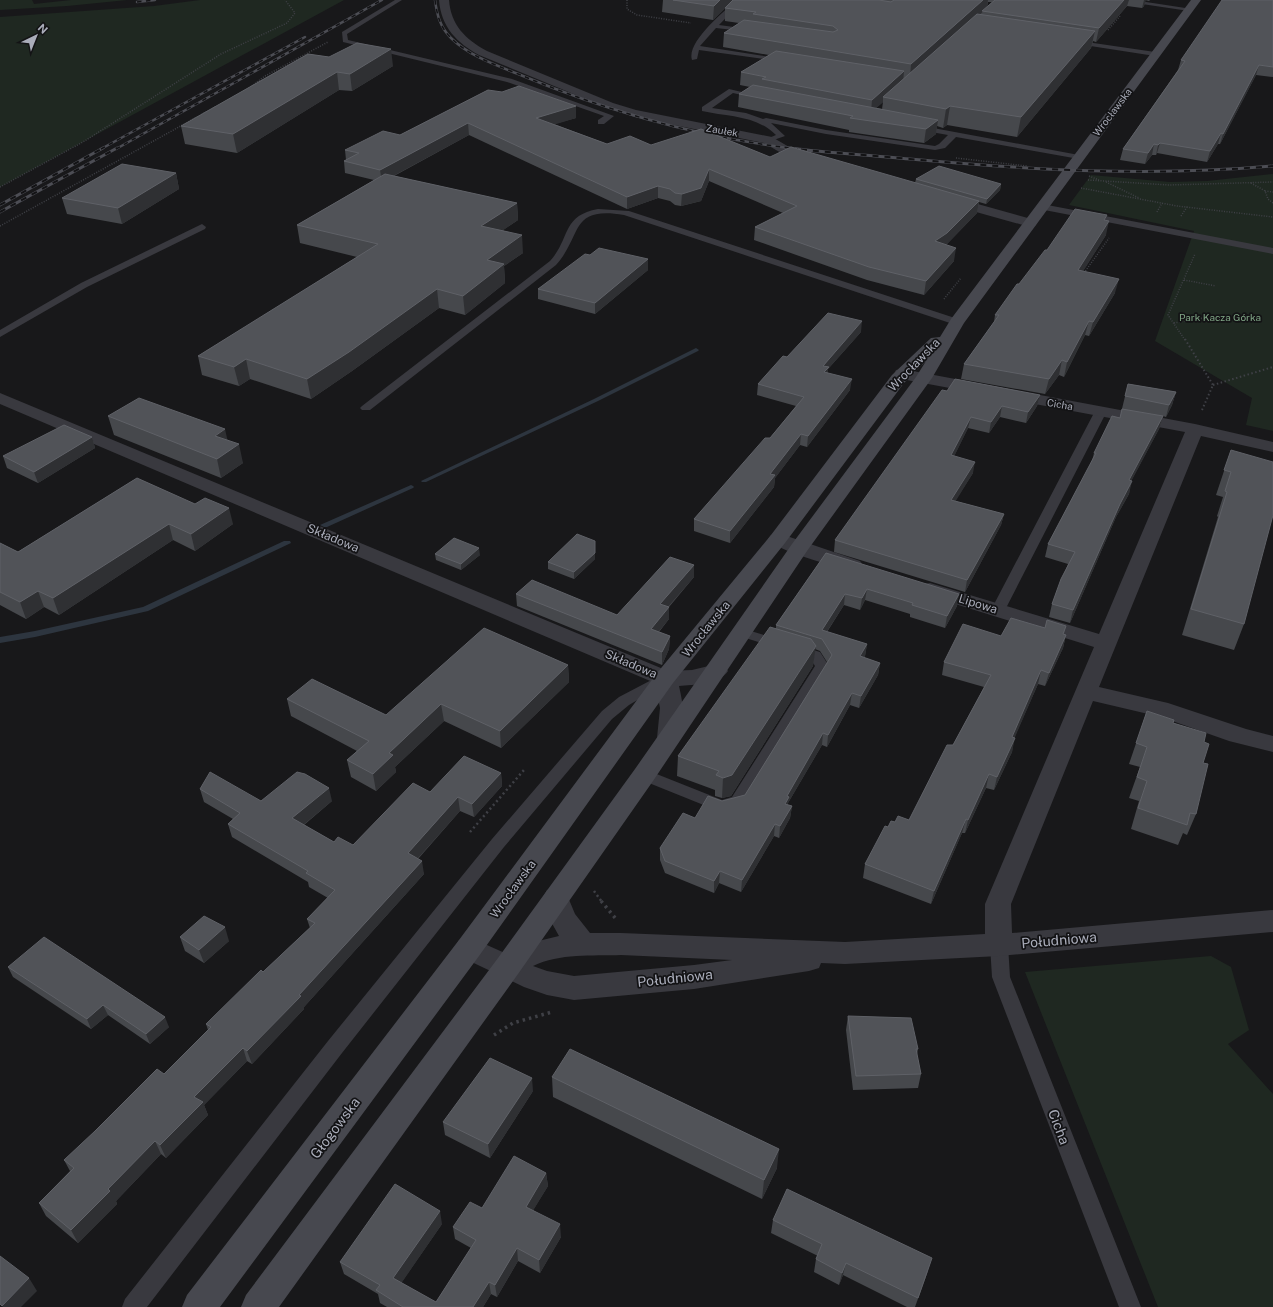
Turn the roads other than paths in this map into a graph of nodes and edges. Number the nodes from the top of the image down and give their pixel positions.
1 (399, 0) edge
2 (444, 0) edge
3 (740, 0) edge
4 (1118, 0) edge
5 (1192, 5) edge
6 (714, 26) junction
7 (754, 32) edge
8 (1064, 41) edge
9 (696, 47) junction
10 (1155, 54) junction
11 (694, 59) dead end
12 (794, 63) edge
13 (771, 99) edge
14 (758, 119) junction
15 (601, 122) dead end
16 (909, 126) edge
17 (954, 134) junction
18 (768, 140) junction
19 (1079, 157) junction
20 (828, 165) edge
21 (937, 196) edge
22 (1042, 206) junction
23 (1030, 223) junction
24 (202, 227) dead end
25 (1273, 251) edge
26 (957, 322) junction
27 (0, 334) edge
28 (902, 374) junction
29 (924, 378) junction
30 (0, 398) edge
31 (366, 408) dead end
32 (1101, 411) junction
33 (1195, 429) junction
34 (1273, 447) edge
35 (778, 539) junction
36 (799, 548) junction
37 (868, 570) edge
38 (914, 584) edge
39 (998, 610) junction
40 (741, 632) junction
41 (1106, 643) junction
42 (717, 671) junction
43 (665, 678) junction
44 (1086, 692) junction
45 (669, 738) junction
46 (1273, 744) edge
47 (644, 776) junction
48 (556, 897) junction
49 (1273, 922) edge
50 (584, 945) junction
51 (1000, 945) junction
52 (469, 948) junction
53 (845, 953) junction
54 (508, 966) junction
55 (133, 1307) edge
56 (199, 1307) edge
57 (258, 1307) edge
58 (1130, 1307) edge

1 - 15 lane
2 - 18 street, Zaułek
3 - 6 lane
4 - 5 lane
5 - 10 street, Wrocławska
6 - 7 lane
6 - 9 lane
8 - 10 lane
9 - 11 lane
9 - 12 lane
10 - 19 street, Wrocławska
13 - 14 lane
14 - 17 lane
14 - 18 lane
16 - 17 lane
17 - 19 lane
18 - 20 street, Zaułek
19 - 22 street, Wrocławska
21 - 23 street
22 - 23 street, Wrocławska
22 - 25 lane
23 - 26 street, Wrocławska
24 - 27 lane
26 - 28 street, Wrocławska
26 - 29 street, Wrocławska
26 - 31 lane
28 - 29 street, Cicha
28 - 35 street, Wrocławska
29 - 32 street, Cicha
29 - 36 street, Wrocławska
30 - 43 street, Składowa
32 - 33 street, Cicha
32 - 39 lane
33 - 34 street, Cicha
33 - 41 street
35 - 36 street
35 - 43 street, Wrocławska
36 - 37 street
36 - 40 street, Wrocławska
38 - 39 street, Lipowa
39 - 41 street, Lipowa
40 - 42 street, Wrocławska
40 - 47 lane
41 - 44 street
42 - 43 street
42 - 45 street, Wrocławska
43 - 45 street
43 - 52 street, Wrocławska
43 - 55 lane
44 - 46 street
44 - 51 street
45 - 47 street, Wrocławska
47 - 48 street, Wrocławska
48 - 50 street
48 - 54 street, Wrocławska
49 - 51 street, Południowa
50 - 53 street, Południowa
50 - 54 street, Południowa
51 - 53 street, Południowa
51 - 58 lane, Cicha
52 - 54 street, Południowa
52 - 56 street, Głogowska
53 - 54 street, Południowa
54 - 57 street

